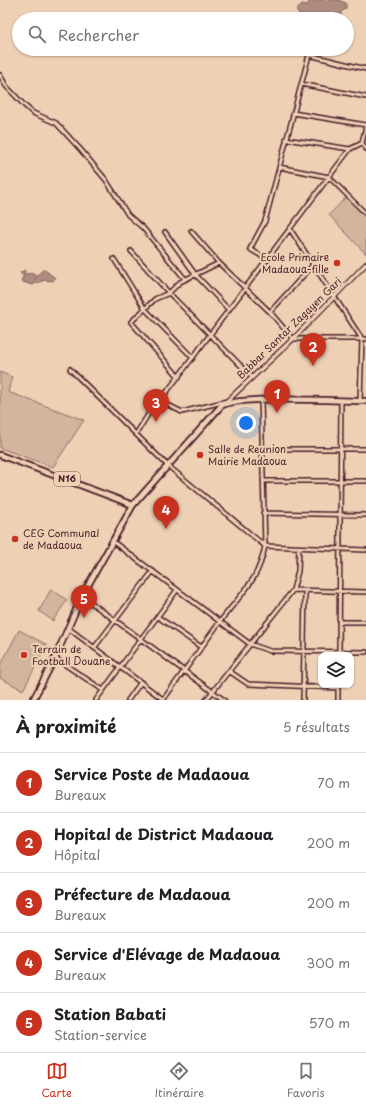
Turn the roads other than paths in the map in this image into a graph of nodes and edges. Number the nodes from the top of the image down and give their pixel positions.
1 (309, 56) edge
2 (313, 56) edge
3 (366, 69) edge
4 (0, 75) edge
5 (301, 84) junction
6 (366, 97) edge
7 (293, 113) junction
8 (366, 125) edge
9 (286, 139) junction
10 (362, 143) junction
11 (350, 149) junction
12 (366, 149) edge
13 (279, 167) junction
14 (328, 178) junction
15 (366, 214) edge
16 (290, 229) junction
17 (191, 231) dead end
18 (165, 232) dead end
19 (132, 251) dead end
20 (114, 259) dead end
21 (268, 260) junction
22 (219, 263) junction
23 (314, 264) junction
24 (366, 264) edge
25 (194, 274) junction
26 (185, 279) junction
27 (245, 288) junction
28 (169, 293) junction
29 (335, 295) junction
30 (145, 309) junction
31 (229, 310) junction
32 (270, 312) junction
33 (210, 335) junction
34 (293, 339) junction
35 (362, 339) junction
36 (366, 339) edge
37 (193, 358) junction
38 (70, 369) dead end
39 (179, 376) junction
40 (252, 376) junction
41 (261, 400) junction
42 (160, 401) junction
43 (341, 401) junction
44 (360, 401) junction
45 (366, 401) edge
46 (226, 402) junction
47 (136, 434) junction
48 (340, 448) junction
49 (366, 448) edge
50 (262, 449) junction
51 (0, 455) edge
52 (167, 465) junction
53 (263, 481) junction
54 (340, 481) junction
55 (366, 481) edge
56 (133, 505) junction
57 (263, 514) junction
58 (340, 514) junction
59 (366, 515) edge
60 (112, 541) junction
61 (265, 546) junction
62 (299, 548) junction
63 (340, 550) junction
64 (366, 550) edge
65 (153, 571) junction
66 (177, 590) junction
67 (294, 590) junction
68 (305, 591) junction
69 (339, 591) junction
70 (366, 592) edge
71 (82, 596) junction
72 (158, 616) junction
73 (115, 620) junction
74 (220, 622) junction
75 (339, 622) junction
76 (366, 622) edge
77 (68, 628) junction
78 (141, 639) junction
79 (250, 644) junction
80 (201, 647) junction
81 (94, 648) junction
82 (304, 652) junction
83 (318, 652) edge
84 (339, 652) edge
85 (354, 652) edge
86 (366, 652) edge
87 (55, 658) junction
88 (120, 667) junction
89 (184, 671) junction
90 (229, 671) junction
91 (140, 682) junction
92 (303, 688) junction
93 (318, 688) edge
94 (338, 688) edge
95 (103, 690) junction
96 (212, 692) junction
97 (33, 700) edge
98 (96, 700) edge
99 (128, 700) edge
100 (163, 700) edge
101 (206, 700) edge
102 (224, 700) edge
103 (303, 700) edge
104 (338, 700) edge

1 - 5 street
2 - 3 street
4 - 26 street
5 - 6 street
5 - 7 street
7 - 8 street
7 - 9 street
8 - 10 street
9 - 11 street
9 - 13 street
10 - 11 street
10 - 12 street
11 - 14 street
13 - 14 street
13 - 21 street
14 - 15 street
14 - 16 street
16 - 21 street
16 - 23 street
17 - 22 street
18 - 25 street
19 - 28 street
20 - 30 street
21 - 27 street
22 - 25 street
22 - 27 street
23 - 29 street
23 - 32 street
24 - 29 street, Babbar Santar Zagayen Gari
25 - 26 street
25 - 31 street
26 - 28 street
27 - 31 street
27 - 32 street
28 - 30 street
28 - 33 street
29 - 34 street, Babbar Santar Zagayen Gari
29 - 35 street
30 - 37 street
30 - 39 street
31 - 33 street
32 - 34 street
33 - 37 street
33 - 40 street
34 - 35 street
34 - 40 street, Babbar Santar Zagayen Gari
35 - 36 street
35 - 44 street
37 - 39 street
38 - 47 street
39 - 42 street
40 - 46 street, Babbar Santar Zagayen Gari
41 - 43 main road
41 - 46 main road
41 - 50 street
42 - 46 street
42 - 47 street
43 - 44 main road
43 - 48 street
44 - 45 main road
46 - 52 main road
47 - 52 street
48 - 49 street
48 - 50 street
48 - 54 street
50 - 53 street
51 - 56 main road, N16
52 - 56 main road
52 - 61 street
53 - 54 street
53 - 57 street
54 - 55 street
54 - 58 street
56 - 60 main road
57 - 58 street
57 - 61 street
58 - 59 street
58 - 63 street
60 - 65 street
60 - 71 main road
61 - 62 street
61 - 74 street
62 - 63 street
62 - 67 street
63 - 64 street
63 - 69 street
65 - 66 street
65 - 73 street
66 - 72 street
66 - 74 street
67 - 68 street
67 - 79 street
68 - 69 street
68 - 82 street
69 - 70 street
69 - 75 street
71 - 73 street
71 - 77 main road
72 - 78 street
72 - 80 street
73 - 78 street
73 - 81 street
74 - 79 street
74 - 80 street
75 - 76 street
75 - 84 street
77 - 81 street
77 - 87 main road
78 - 88 street
78 - 89 street
79 - 82 street
79 - 90 street
80 - 89 street
81 - 88 street
82 - 83 street
82 - 92 street
85 - 86 street
87 - 95 street
87 - 97 main road
88 - 91 street
88 - 95 street
89 - 96 street
89 - 100 street
90 - 92 street
90 - 96 street
91 - 99 street
91 - 100 street
92 - 93 street
92 - 103 street
94 - 104 street
95 - 98 street
96 - 101 street
96 - 102 street

